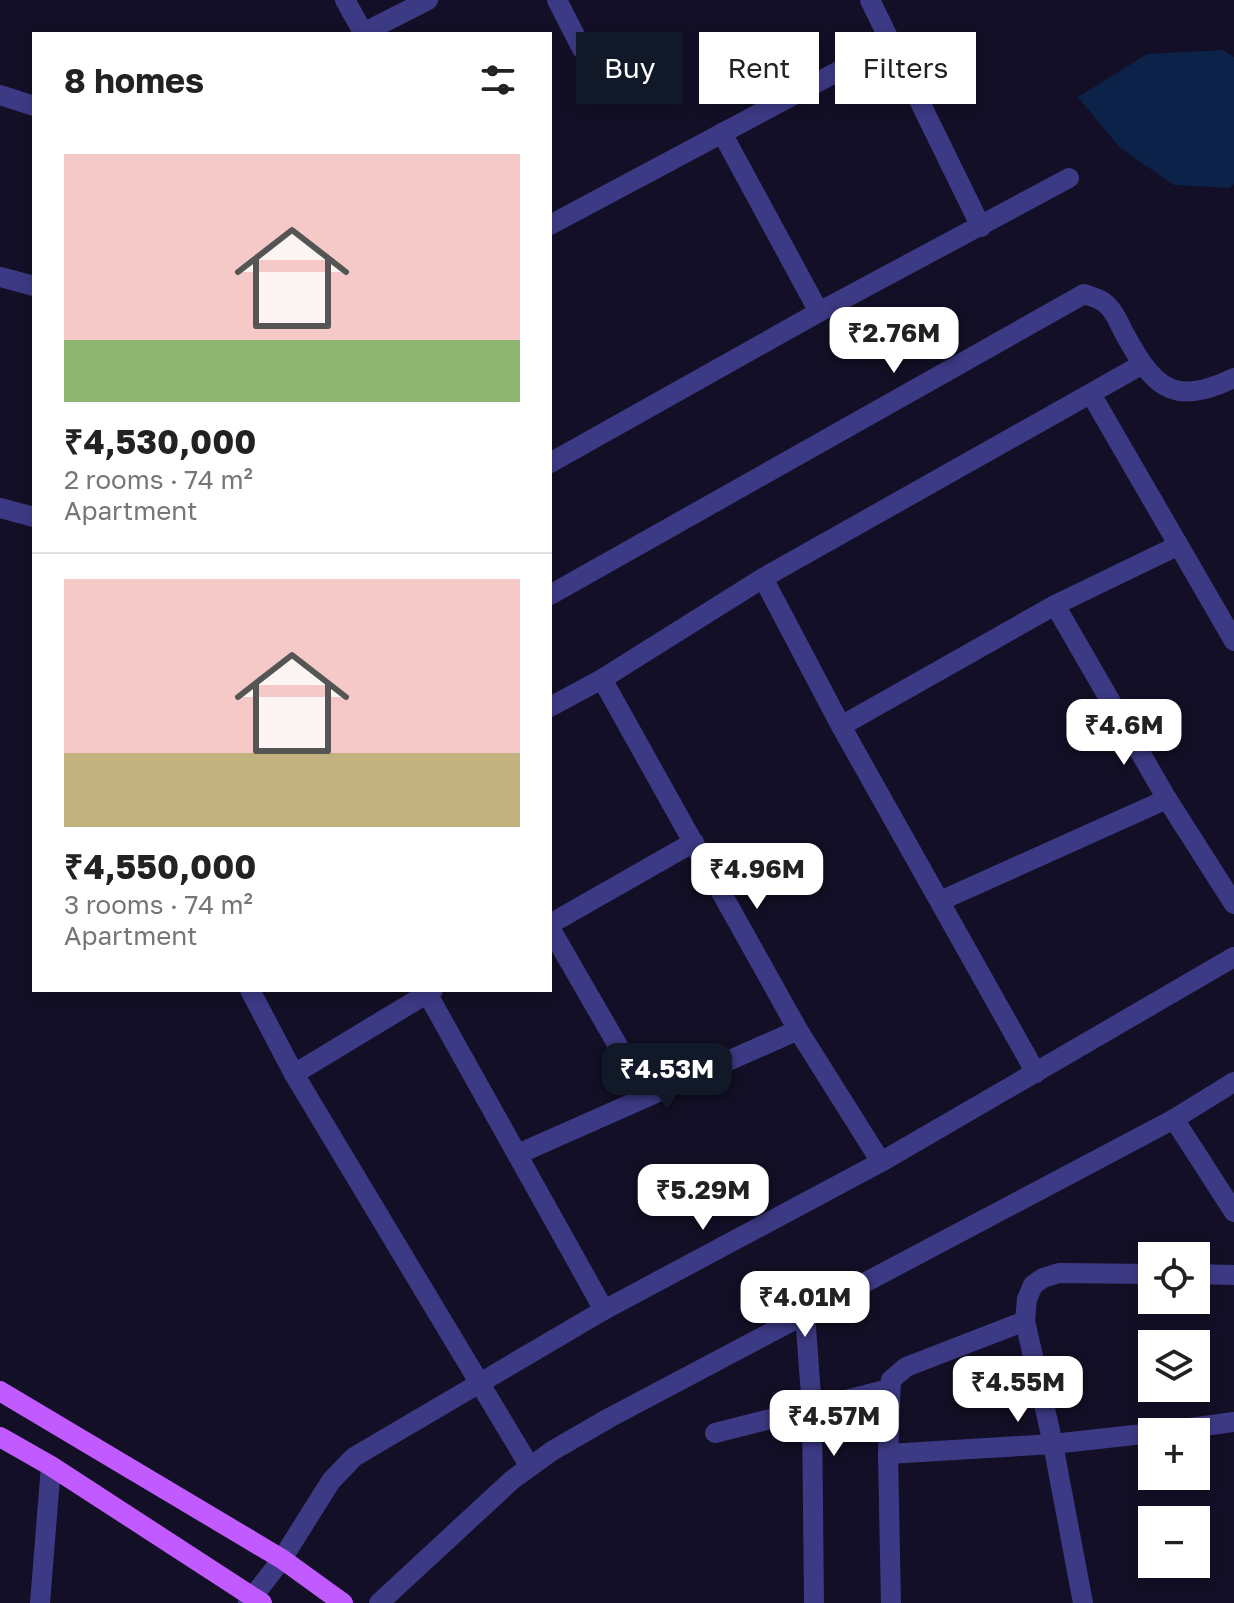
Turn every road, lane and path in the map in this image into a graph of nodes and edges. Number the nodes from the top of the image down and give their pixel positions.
1 (345, 0) edge
2 (428, 0) edge
3 (557, 0) edge
4 (870, 0) edge
5 (362, 32) edge
6 (367, 32) edge
7 (888, 32) edge
8 (576, 37) edge
9 (835, 73) edge
10 (0, 95) edge
11 (922, 104) edge
12 (32, 105) edge
13 (722, 133) junction
14 (1069, 178) dead end
15 (552, 224) edge
16 (981, 227) junction
17 (0, 277) edge
18 (32, 285) edge
19 (819, 312) junction
20 (1141, 365) junction
21 (1234, 378) edge
22 (1091, 394) junction
23 (552, 462) edge
24 (0, 508) edge
25 (32, 516) edge
26 (1177, 546) junction
27 (763, 578) junction
28 (552, 594) edge
29 (1055, 605) junction
30 (1234, 641) edge
31 (602, 679) junction
32 (552, 706) edge
33 (841, 726) junction
34 (1167, 799) junction
35 (694, 842) junction
36 (940, 901) junction
37 (1234, 904) edge
38 (552, 925) edge
39 (552, 930) edge
40 (1234, 957) edge
41 (251, 992) edge
42 (430, 992) edge
43 (798, 1030) junction
44 (1036, 1073) junction
45 (294, 1074) junction
46 (1234, 1082) edge
47 (647, 1096) junction
48 (1174, 1119) junction
49 (518, 1154) junction
50 (881, 1162) junction
51 (1234, 1212) edge
52 (1138, 1274) edge
53 (1210, 1274) edge
54 (1234, 1275) edge
55 (604, 1310) junction
56 (805, 1314) junction
57 (1025, 1321) junction
58 (481, 1383) junction
59 (889, 1389) junction
60 (0, 1391) edge
61 (812, 1409) junction
62 (1234, 1422) edge
63 (1210, 1425) edge
64 (715, 1433) dead end
65 (1138, 1435) edge
66 (0, 1437) edge
67 (1053, 1444) junction
68 (888, 1454) junction
69 (51, 1466) junction
70 (530, 1467) junction
71 (282, 1559) junction
72 (254, 1601) edge
73 (40, 1603) edge
74 (343, 1603) edge
75 (379, 1603) edge
76 (814, 1603) edge
77 (891, 1603) edge
78 (1083, 1603) edge

1 - 5 street
2 - 6 street
3 - 8 street
4 - 7 street
9 - 13 street
10 - 12 street
11 - 16 street
13 - 15 street
13 - 19 street
14 - 16 street
16 - 19 street
17 - 18 street
19 - 23 street
20 - 21 street
20 - 22 street
20 - 28 street
22 - 26 street
22 - 27 street
24 - 25 street
26 - 29 street
26 - 30 street
27 - 31 street
27 - 33 street
29 - 33 street
29 - 34 street
31 - 32 street
31 - 35 street
33 - 36 street
34 - 36 street
34 - 37 street
35 - 38 street
35 - 43 street
36 - 44 street
39 - 47 street
40 - 44 street
41 - 45 street
42 - 45 street
42 - 49 street
43 - 47 street
43 - 50 street
44 - 50 street
45 - 58 street
46 - 48 street
47 - 49 street
48 - 51 street
48 - 56 street
49 - 55 street
50 - 55 street
52 - 57 street
53 - 54 street
55 - 58 street
56 - 61 street
56 - 70 street
57 - 59 street
57 - 67 street
58 - 70 street
58 - 71 street
59 - 61 street
59 - 68 street
60 - 71 main road
61 - 64 street
61 - 76 street
62 - 63 street
65 - 67 street
66 - 69 main road
67 - 68 street
67 - 78 street
68 - 77 street
69 - 72 main road
69 - 73 street
70 - 75 street
71 - 72 street
71 - 74 main road

